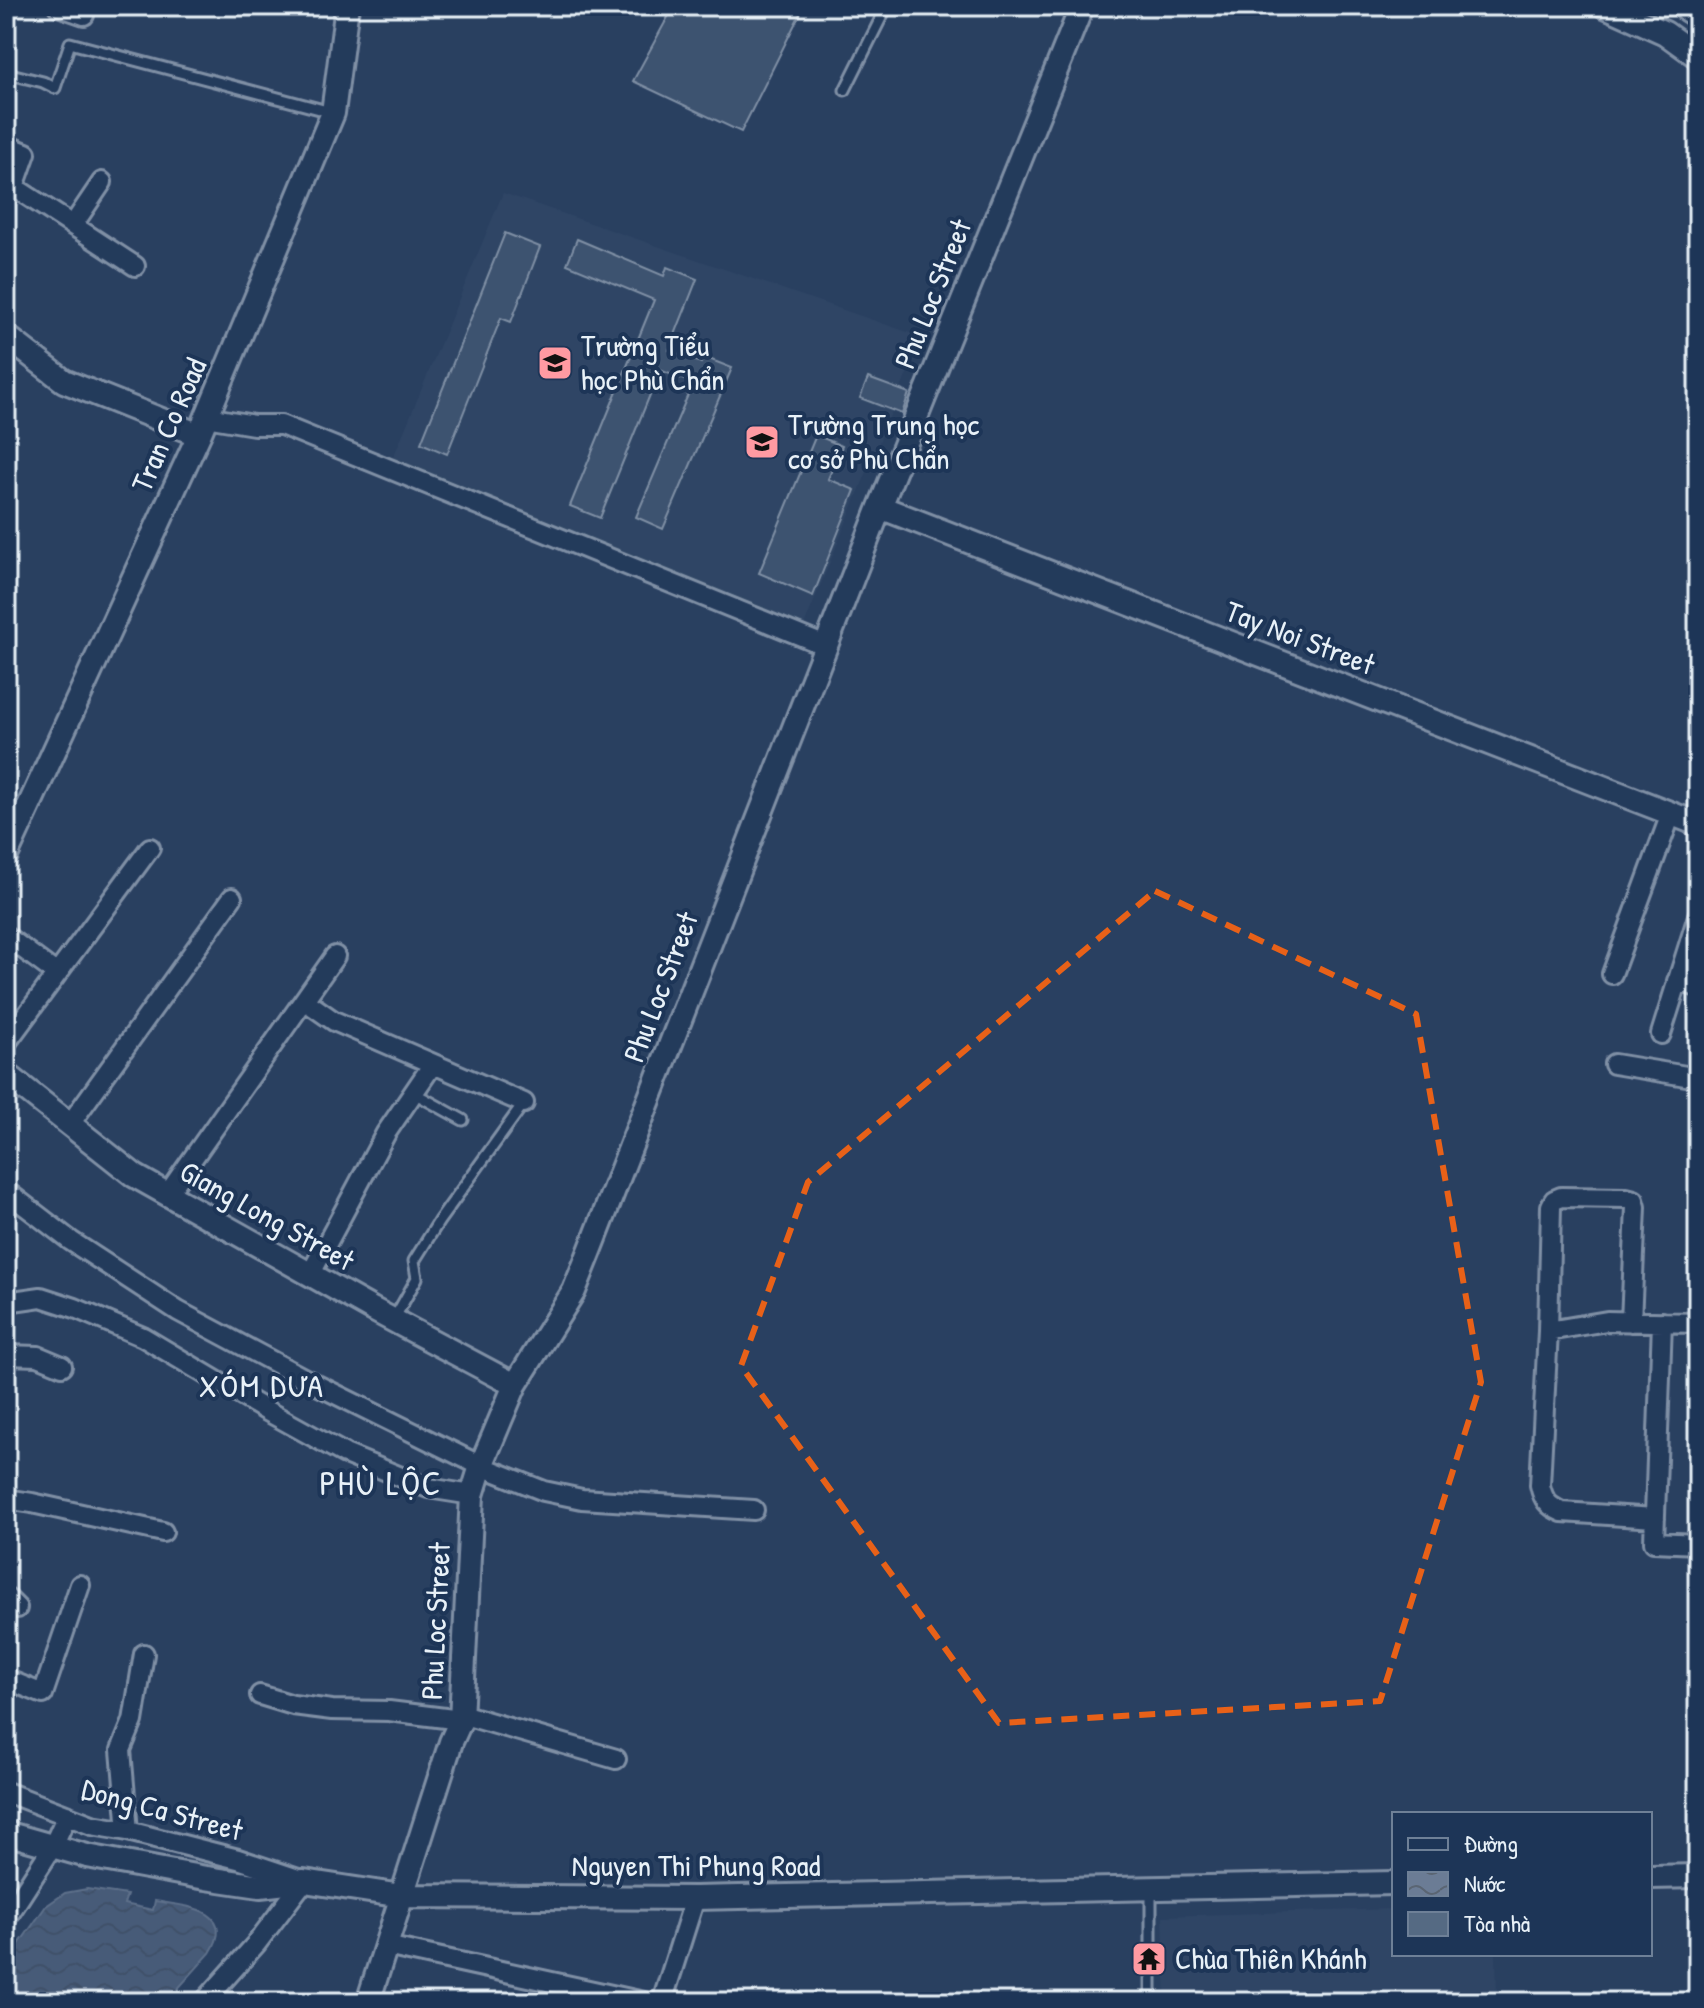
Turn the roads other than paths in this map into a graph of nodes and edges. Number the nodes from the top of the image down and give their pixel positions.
1 (58, 6) edge
2 (347, 6) edge
3 (887, 6) edge
4 (1082, 6) edge
5 (1605, 6) edge
6 (1690, 6) edge
7 (1698, 11) edge
8 (84, 15) dead end
9 (1698, 57) edge
10 (6, 73) edge
11 (845, 90) dead end
12 (333, 113) junction
13 (6, 145) edge
14 (102, 182) dead end
15 (73, 225) junction
16 (135, 266) dead end
17 (6, 336) edge
18 (203, 426) junction
19 (880, 507) junction
20 (826, 646) junction
21 (1671, 814) junction
22 (1698, 824) edge
23 (150, 848) dead end
24 (6, 856) edge
25 (232, 898) dead end
26 (1698, 916) edge
27 (6, 936) edge
28 (1694, 940) edge
29 (335, 956) dead end
30 (57, 974) junction
31 (1612, 974) dead end
32 (1677, 981) junction
33 (1698, 987) edge
34 (304, 1000) junction
35 (1661, 1034) dead end
36 (6, 1043) edge
37 (433, 1064) junction
38 (1614, 1064) dead end
39 (6, 1074) edge
40 (1698, 1078) edge
41 (414, 1093) junction
42 (524, 1103) joint
43 (463, 1120) dead end
44 (70, 1124) junction
45 (6, 1191) edge
46 (167, 1195) junction
47 (310, 1275) junction
48 (6, 1302) edge
49 (393, 1320) junction
50 (1631, 1322) junction
51 (1662, 1322) junction
52 (1698, 1323) edge
53 (1548, 1331) junction
54 (6, 1355) edge
55 (62, 1366) dead end
56 (515, 1385) junction
57 (481, 1466) junction
58 (472, 1495) junction
59 (6, 1499) edge
60 (754, 1510) dead end
61 (1655, 1518) junction
62 (163, 1532) dead end
63 (1698, 1544) edge
64 (80, 1585) dead end
65 (144, 1654) dead end
66 (6, 1679) edge
67 (260, 1695) dead end
68 (461, 1717) junction
69 (616, 1759) dead end
70 (6, 1792) edge
71 (67, 1815) junction
72 (128, 1831) junction
73 (6, 1833) edge
74 (53, 1846) junction
75 (1698, 1876) edge
76 (1652, 1877) edge
77 (304, 1881) junction
78 (1392, 1883) edge
79 (1151, 1889) junction
80 (402, 1896) junction
81 (695, 1898) junction
82 (6, 1919) edge
83 (386, 1946) junction
84 (204, 2002) edge
85 (368, 2002) edge
86 (644, 2002) edge
87 (662, 2002) edge
88 (1151, 2002) edge

1 - 8 street
2 - 12 street, Tran Co Road
3 - 11 lane
4 - 19 street, Phu Loc Street
5 - 9 street
6 - 7 highway
10 - 12 lane
12 - 18 street, Tran Co Road
13 - 15 street
14 - 15 street
15 - 16 street
17 - 18 street
18 - 20 street
18 - 24 street, Tran Co Road
19 - 20 street, Phu Loc Street
19 - 21 street, Tay Noi Street
20 - 56 street, Phu Loc Street
21 - 22 street, Tay Noi Street
21 - 31 street
23 - 30 street
25 - 44 street
26 - 28 street
27 - 30 street
28 - 32 street
29 - 34 street
30 - 36 street
32 - 33 street
32 - 35 street
34 - 37 street
34 - 46 street
37 - 41 street
37 - 42 street
38 - 40 street
39 - 44 street, Giang Long Street
41 - 43 lane
41 - 47 street
42 - 49 lane
44 - 46 street, Giang Long Street
45 - 57 street
46 - 47 street, Giang Long Street
47 - 49 street, Giang Long Street
48 - 58 street
49 - 56 street, Giang Long Street
50 - 51 street
50 - 53 street
50 - 53 street
51 - 52 street
51 - 61 street
53 - 61 street
54 - 55 street
56 - 57 street, Phu Loc Street
57 - 58 street, Phu Loc Street
57 - 60 street
58 - 68 street, Phu Loc Street
59 - 62 street
61 - 63 street
64 - 66 street
65 - 72 street
67 - 68 street
68 - 69 street
68 - 80 street, Phu Loc Street
70 - 71 street, Dong Ca Street
71 - 72 street, Dong Ca Street
71 - 74 street
72 - 77 street, Dong Ca Street
73 - 74 street, Nguyen Thi Phung Road
74 - 77 street, Nguyen Thi Phung Road
74 - 82 street
75 - 76 street
77 - 80 street, Nguyen Thi Phung Road
77 - 84 street
78 - 79 street, Nguyen Thi Phung Road
79 - 81 street, Nguyen Thi Phung Road
79 - 88 lane
80 - 81 street, Nguyen Thi Phung Road
80 - 83 street, Phu Loc Street
81 - 87 street
83 - 85 street, Phu Loc Street
83 - 86 street

